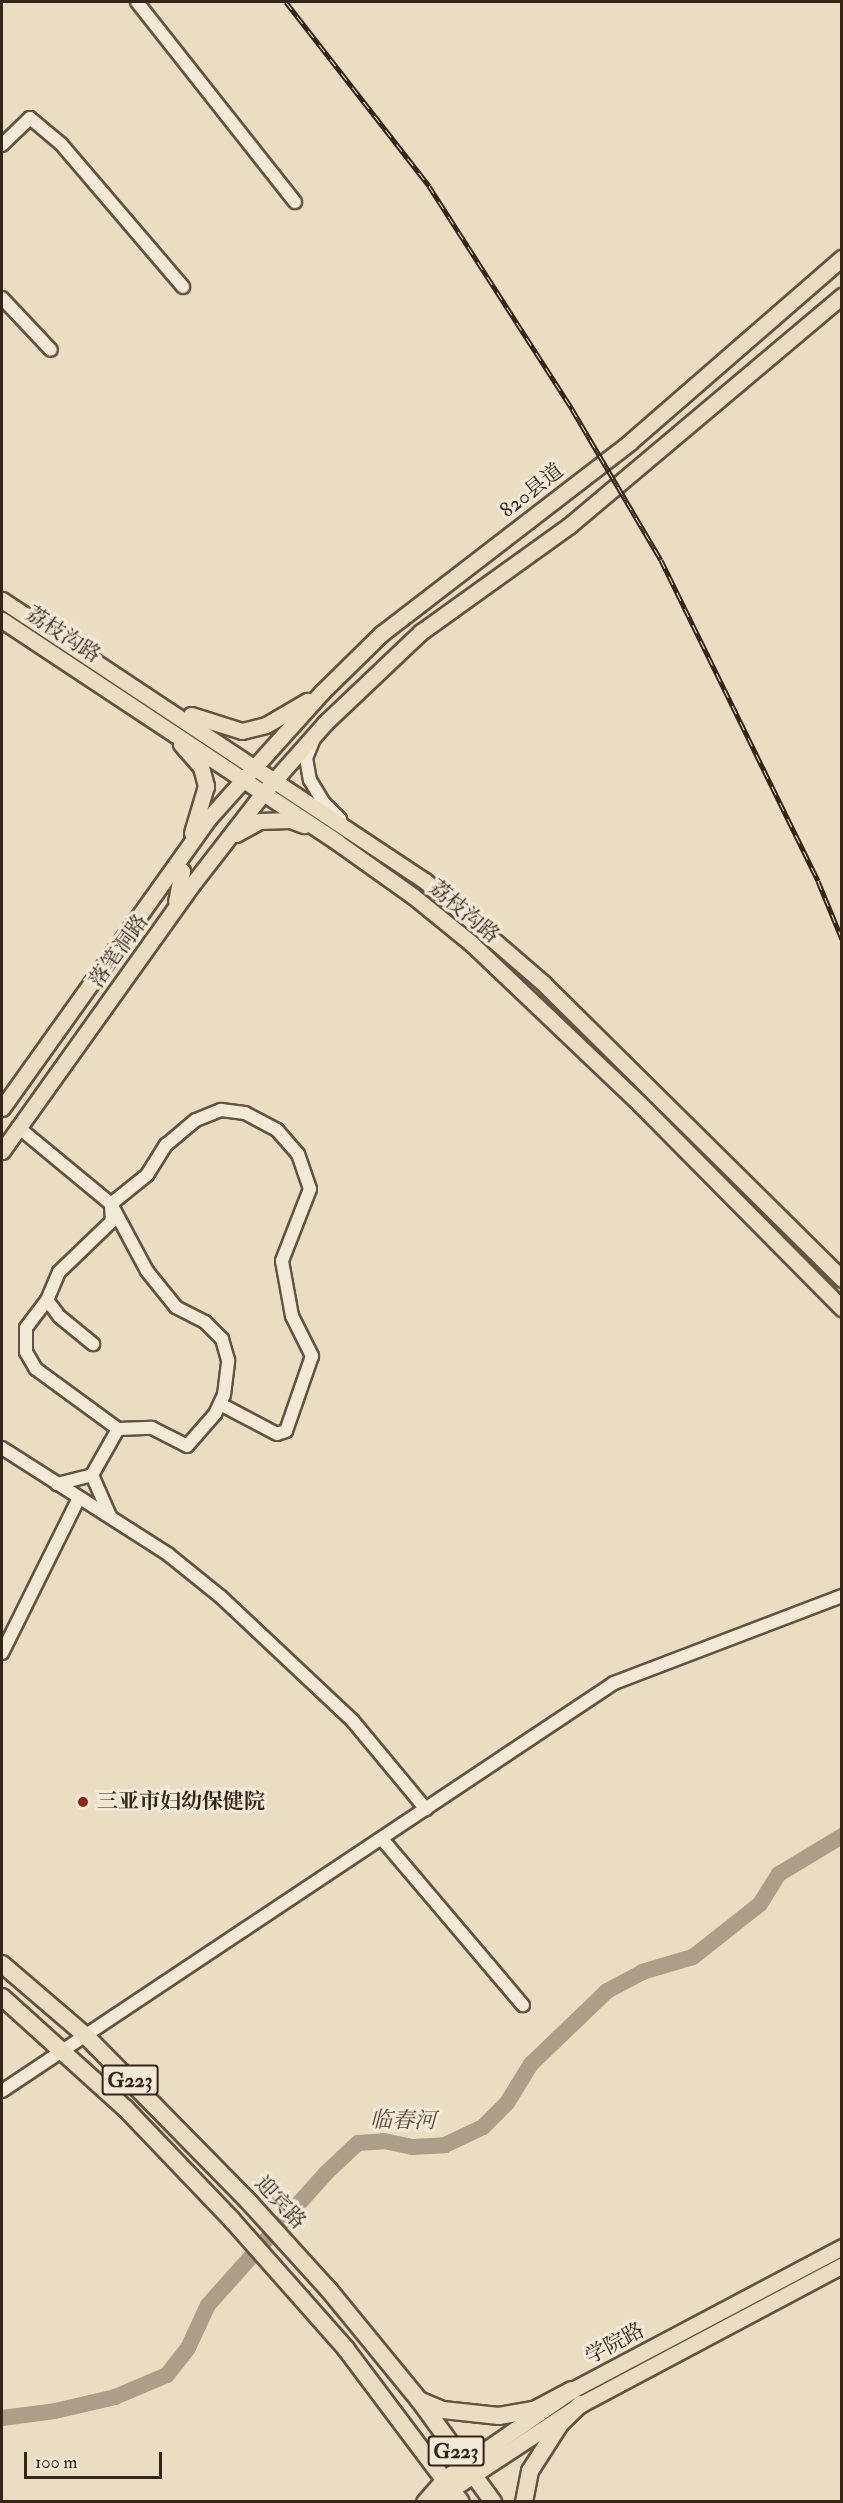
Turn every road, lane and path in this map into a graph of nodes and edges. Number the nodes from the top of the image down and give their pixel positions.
1 (137, 2) edge
2 (2, 145) edge
3 (295, 202) dead end
4 (842, 258) edge
5 (183, 287) dead end
6 (842, 296) edge
7 (2, 298) edge
8 (51, 350) dead end
9 (2, 600) edge
10 (2, 620) edge
11 (322, 692) junction
12 (166, 707) junction
13 (157, 722) junction
14 (316, 734) junction
15 (255, 765) junction
16 (243, 779) junction
17 (276, 779) junction
18 (264, 792) junction
19 (347, 826) junction
20 (318, 830) junction
21 (186, 850) junction
22 (217, 853) junction
23 (170, 873) junction
24 (167, 920) junction
25 (2, 1108) edge
26 (18, 1127) junction
27 (2, 1151) edge
28 (111, 1204) junction
29 (842, 1279) edge
30 (47, 1300) junction
31 (842, 1308) edge
32 (93, 1344) dead end
33 (220, 1404) junction
34 (118, 1430) junction
35 (2, 1448) edge
36 (92, 1475) junction
37 (57, 1484) junction
38 (79, 1497) junction
39 (110, 1517) junction
40 (842, 1596) edge
41 (2, 1653) edge
42 (426, 1809) junction
43 (382, 1839) junction
44 (2, 1964) edge
45 (2, 1996) edge
46 (523, 2005) dead end
47 (86, 2036) junction
48 (63, 2052) junction
49 (2, 2091) edge
50 (842, 2247) edge
51 (842, 2265) edge
52 (577, 2397) junction
53 (419, 2400) junction
54 (469, 2469) junction
55 (453, 2490) edge
56 (424, 2502) edge
57 (432, 2502) edge
58 (493, 2502) edge
59 (524, 2502) edge

1 - 3 street
2 - 5 street
4 - 11 main road, 820县道
6 - 14 main road
7 - 8 street
9 - 12 main road, 荔枝沟路
10 - 13 main road, 荔枝沟路
11 - 12 main road
11 - 15 main road, 820县道
12 - 15 main road, 荔枝沟路
13 - 16 main road, 荔枝沟路
13 - 21 main road
14 - 17 main road
14 - 19 street
15 - 16 main road, 落笔洞路
15 - 17 main road, 荔枝沟路
16 - 18 main road, 荔枝沟路
16 - 21 main road, 落笔洞路
17 - 18 main road, 落笔洞路
17 - 19 main road, 荔枝沟路
18 - 20 main road, 荔枝沟路
18 - 22 main road, 落笔洞路
19 - 29 main road, 荔枝沟路
20 - 22 main road
20 - 31 main road, 荔枝沟路
21 - 23 main road, 落笔洞路
22 - 24 main road, 落笔洞路
23 - 24 main road
23 - 25 main road, 落笔洞路
24 - 26 main road, 落笔洞路
26 - 27 main road, 落笔洞路
26 - 28 street
28 - 30 street
28 - 33 street
28 - 33 street
30 - 32 street
30 - 34 street
33 - 34 street
34 - 36 street
35 - 37 street
36 - 37 street
36 - 39 street
37 - 38 street
38 - 39 street
38 - 41 street
39 - 42 street
40 - 42 street
42 - 43 street
43 - 46 street
43 - 47 street
44 - 47 highway, 迎宾路 / G223
45 - 48 highway, G223
47 - 48 street
47 - 53 highway, 迎宾路 / G223
48 - 49 street
48 - 55 highway, G223
50 - 52 main road, 学院路
51 - 52 main road, 学院路
52 - 53 highway
52 - 54 main road, 学院路
52 - 59 highway
53 - 54 highway, 迎宾路 / G223
54 - 55 main road, 学院路
54 - 58 highway, 迎宾路 / G223
55 - 56 main road, 学院路
55 - 57 main road, 学院路

